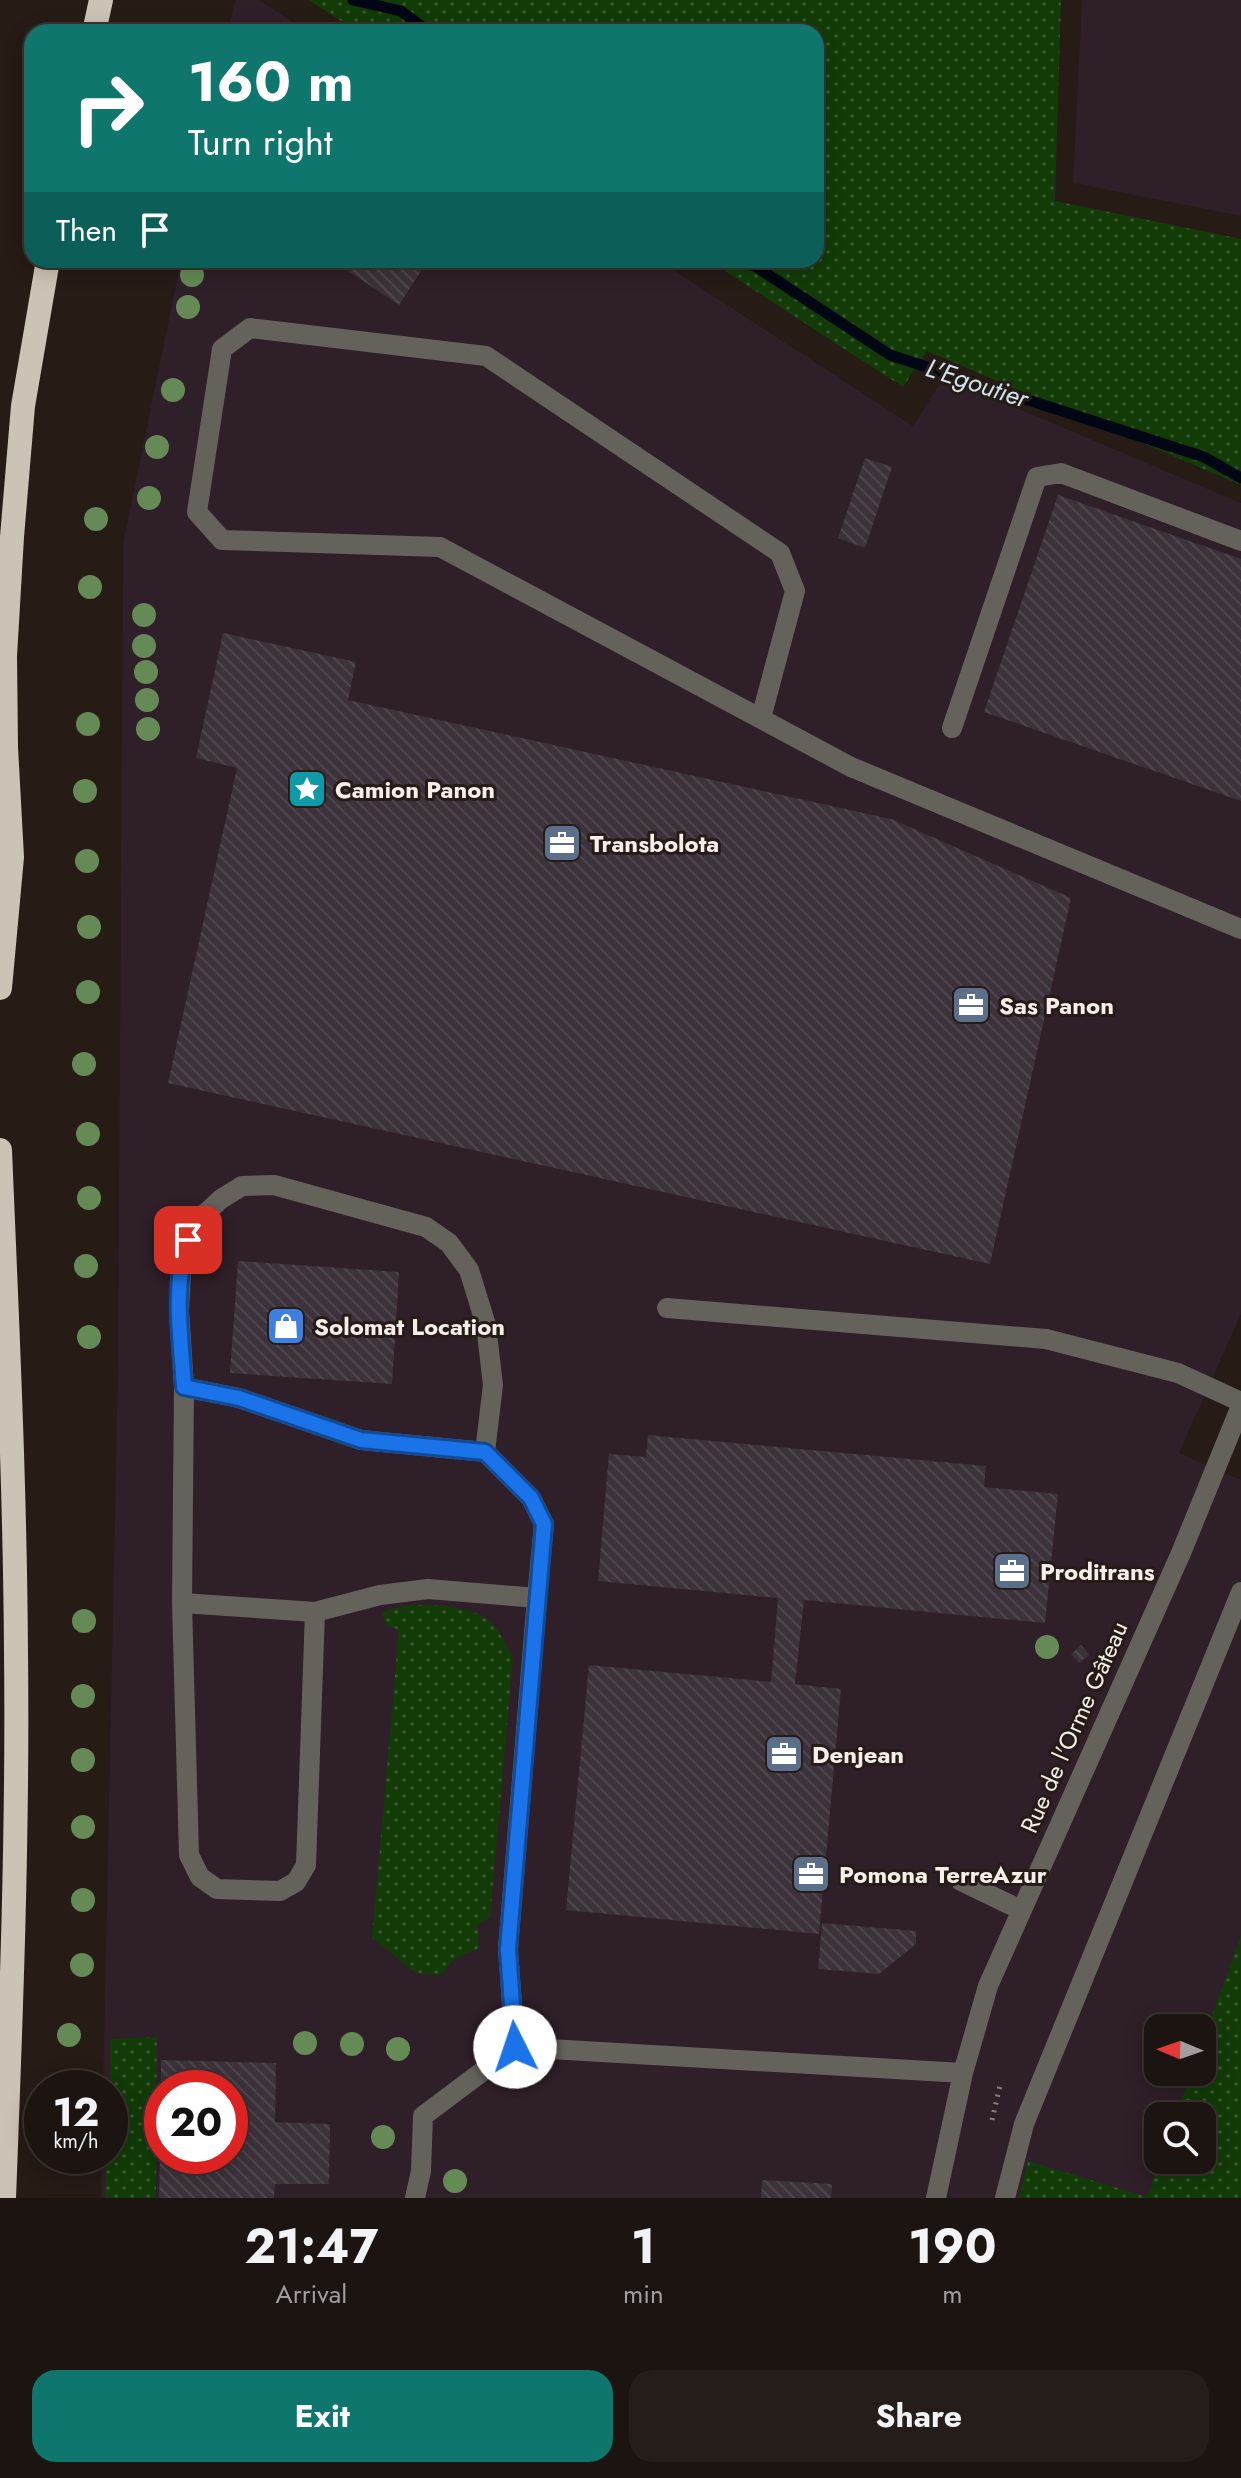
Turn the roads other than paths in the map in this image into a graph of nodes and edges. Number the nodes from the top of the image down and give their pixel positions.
1 (101, 0) edge
2 (96, 24) edge
3 (47, 268) edge
4 (1241, 541) edge
5 (761, 718) junction
6 (952, 728) dead end
7 (1241, 929) edge
8 (0, 988) edge
9 (0, 1150) edge
10 (667, 1308) dead end
11 (184, 1387) junction
12 (1241, 1404) edge
13 (485, 1452) junction
14 (1241, 1592) edge
15 (537, 1598) junction
16 (182, 1603) junction
17 (315, 1612) junction
18 (961, 1881) dead end
19 (1021, 1910) junction
20 (515, 2047) junction
21 (963, 2073) junction
22 (4, 2198) edge
23 (415, 2198) edge
24 (936, 2198) edge
25 (1005, 2198) edge

1 - 2 highway
3 - 8 highway
4 - 6 street
5 - 5 street
5 - 7 street
9 - 22 highway
10 - 12 street
11 - 13 street
11 - 13 street
11 - 16 street
12 - 19 street, Rue de l'Orme Gâteau
13 - 15 street
14 - 25 street
15 - 17 street
15 - 20 street
16 - 17 street
16 - 17 street
18 - 19 street
19 - 21 street, Rue de l'Orme Gâteau
20 - 21 street
20 - 23 street
21 - 24 street, Rue de l'Orme Gâteau

